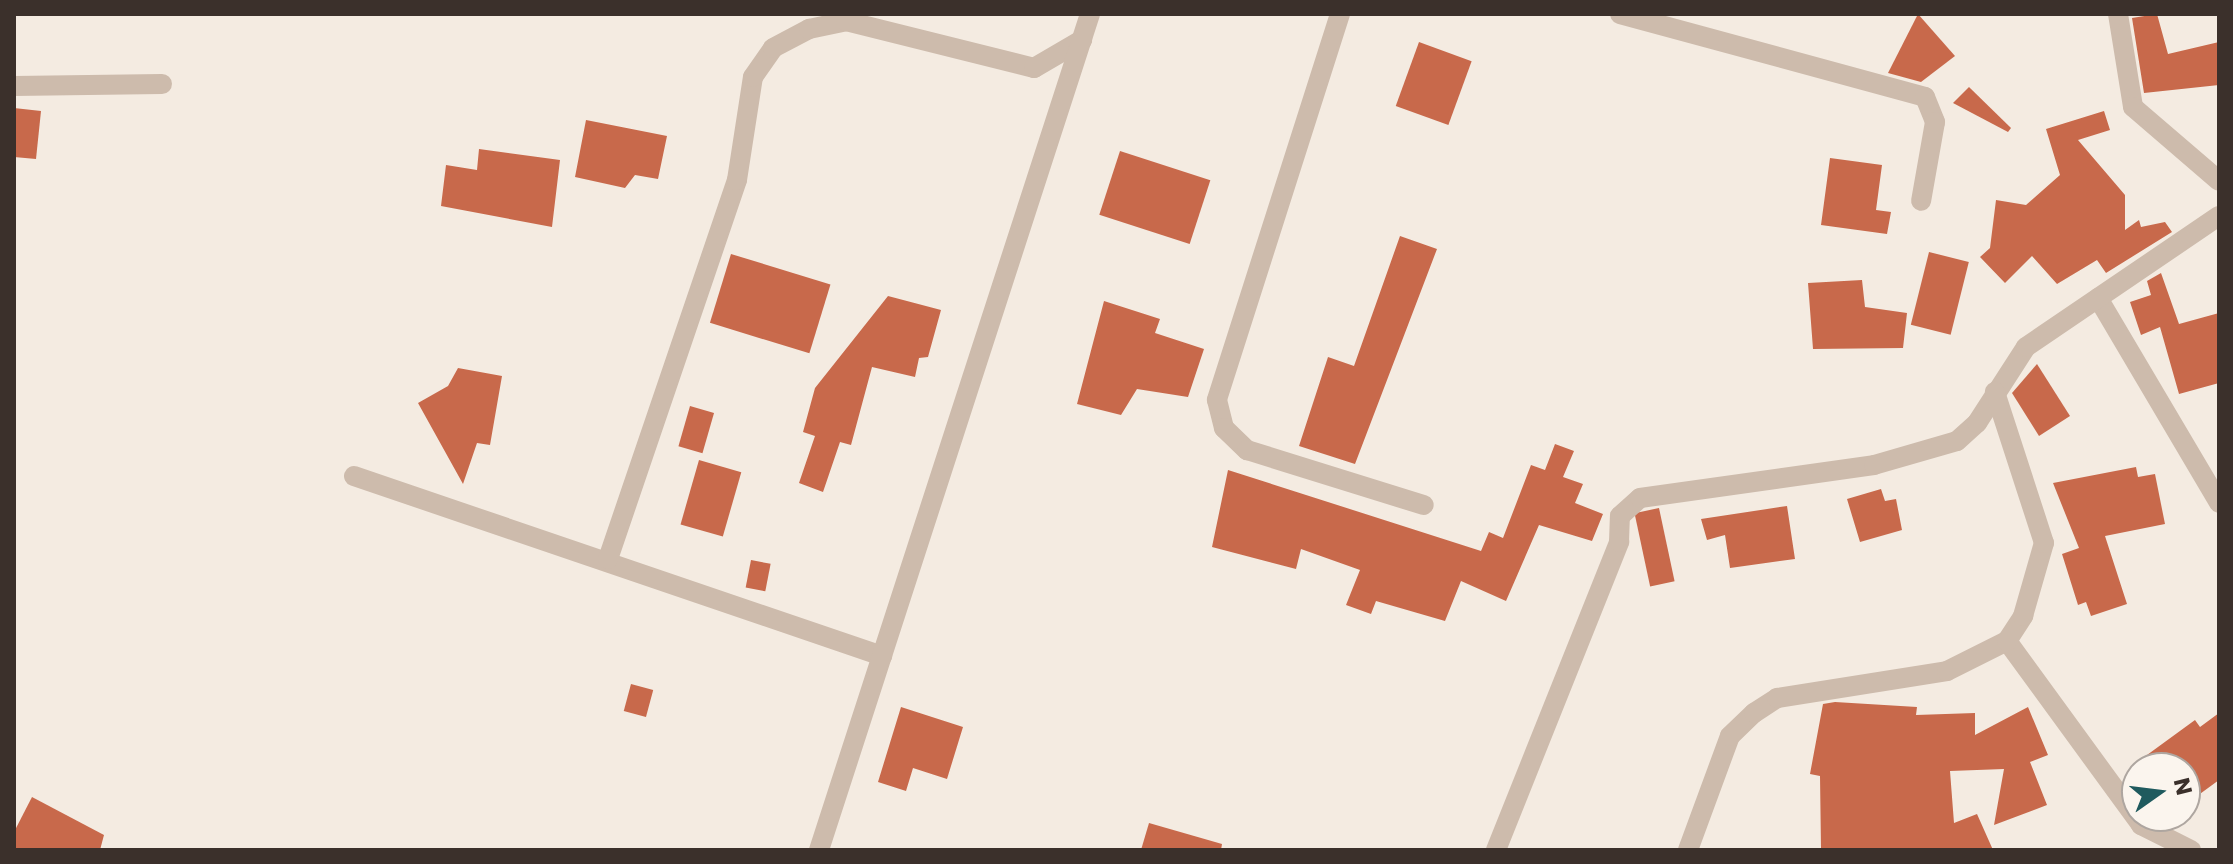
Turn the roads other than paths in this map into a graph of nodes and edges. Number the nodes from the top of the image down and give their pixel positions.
1 (1090, 14) edge
2 (1340, 14) edge
3 (1620, 14) edge
4 (2118, 14) edge
5 (1082, 40) junction
6 (162, 84) dead end
7 (14, 86) edge
8 (2219, 181) edge
9 (1921, 201) dead end
10 (2219, 216) edge
11 (2098, 298) junction
12 (1995, 392) junction
13 (354, 476) dead end
14 (2219, 503) edge
15 (1424, 505) dead end
16 (608, 559) junction
17 (2007, 641) junction
18 (882, 656) junction
19 (819, 850) edge
20 (1496, 850) edge
21 (1688, 850) edge
22 (2190, 850) edge

1 - 5 street
2 - 15 street
3 - 9 street
4 - 8 street
5 - 16 street
5 - 18 street
6 - 7 street
10 - 11 street
11 - 12 street
11 - 14 street
12 - 17 street
12 - 20 street
13 - 16 street
16 - 18 street
17 - 21 street
17 - 22 street
18 - 19 street

